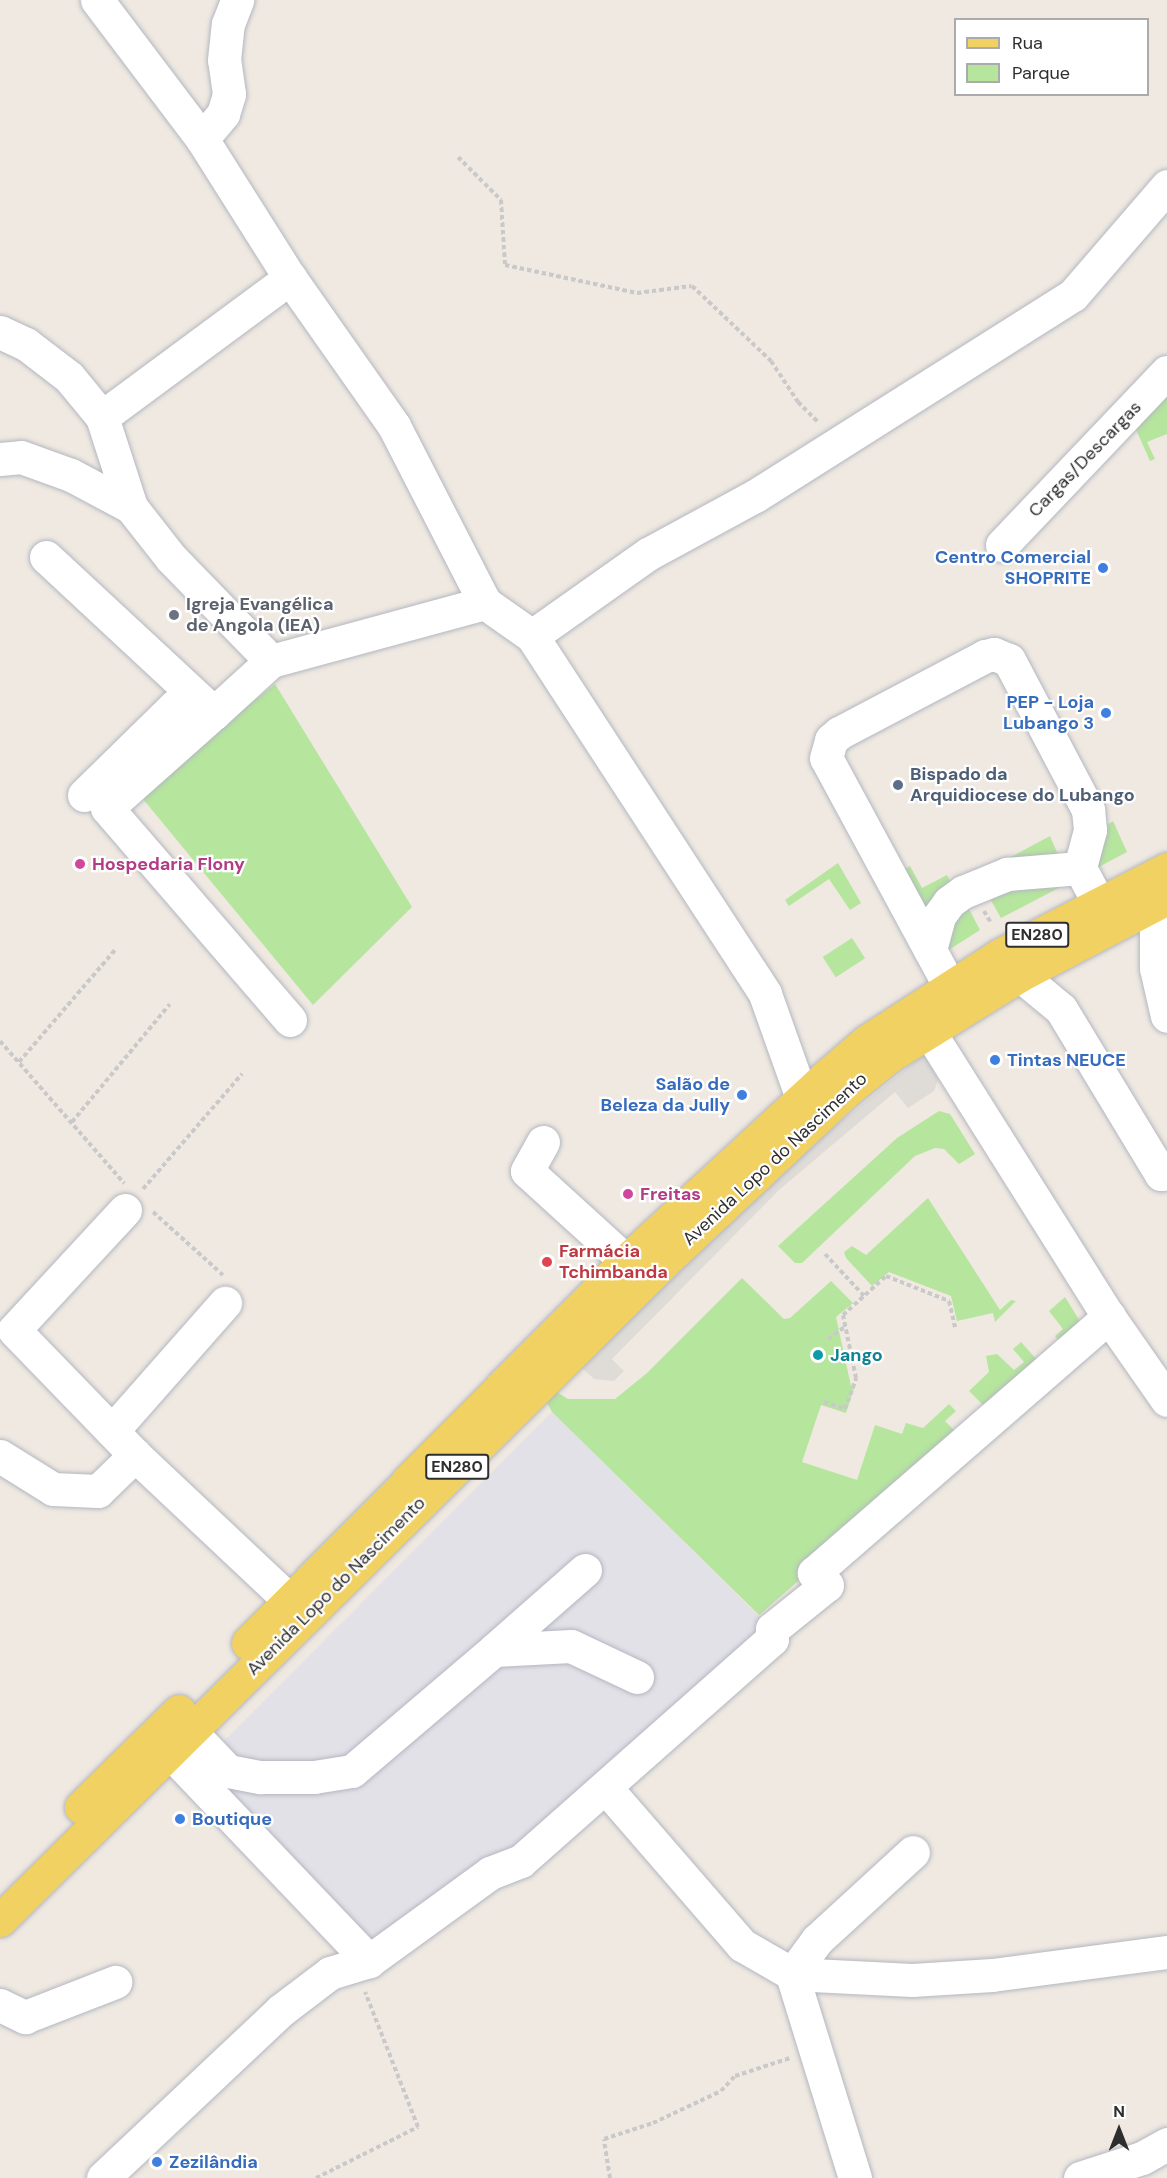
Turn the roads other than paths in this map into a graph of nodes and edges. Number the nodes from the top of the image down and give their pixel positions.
1 (97, 0) edge
2 (237, 0) edge
3 (202, 139) junction
4 (1167, 186) edge
5 (290, 278) junction
6 (0, 332) edge
7 (1167, 372) edge
8 (102, 417) junction
9 (0, 459) edge
10 (131, 507) junction
11 (1002, 545) dead end
12 (46, 558) dead end
13 (485, 603) junction
14 (532, 636) junction
15 (271, 661) junction
16 (214, 713) junction
17 (84, 795) dead end
18 (1080, 868) junction
19 (1167, 869) edge
20 (1164, 900) edge
21 (1098, 902) junction
22 (930, 950) junction
23 (1020, 975) junction
24 (950, 987) junction
25 (1167, 1016) edge
26 (290, 1020) dead end
27 (928, 1030) junction
28 (802, 1098) junction
29 (543, 1142) dead end
30 (1167, 1171) edge
31 (130, 1203) road end
32 (626, 1261) junction
33 (225, 1303) road end
34 (1109, 1317) junction
35 (1167, 1400) edge
36 (112, 1431) junction
37 (135, 1455) junction
38 (3, 1463) edge
39 (585, 1570) dead end
40 (296, 1607) junction
41 (494, 1650) junction
42 (636, 1677) dead end
43 (180, 1742) junction
44 (606, 1788) junction
45 (913, 1852) dead end
46 (0, 1888) edge
47 (0, 1920) edge
48 (1167, 1952) edge
49 (362, 1964) junction
50 (792, 1974) junction
51 (115, 1982) dead end
52 (0, 2005) edge
53 (1167, 2144) edge
54 (1089, 2177) edge
55 (103, 2178) edge
56 (855, 2178) edge

1 - 3 street
2 - 3 street
3 - 5 street
4 - 14 street
5 - 8 street
5 - 13 street
6 - 8 street
7 - 11 street, Cargas/Descargas
8 - 10 street
9 - 10 street
10 - 15 street
12 - 16 street
13 - 14 street
13 - 15 street
14 - 28 street
15 - 16 street
16 - 17 street
16 - 26 street
18 - 21 street
18 - 22 street
18 - 22 street
19 - 21 main road, Avenida Lopo do Nascimento / EN280
20 - 23 main road, Avenida Lopo do Nascimento / EN280
20 - 25 street
21 - 24 main road, Avenida Lopo do Nascimento / EN280
22 - 24 street
23 - 27 main road, Avenida Lopo do Nascimento / EN280
23 - 30 street
24 - 28 main road, Avenida Lopo do Nascimento / EN280
27 - 34 street
27 - 40 main road, Avenida Lopo do Nascimento / EN280
28 - 32 main road, Avenida Lopo do Nascimento / EN280
29 - 32 street
31 - 36 street
32 - 40 main road, Avenida Lopo do Nascimento / EN280
33 - 36 street
34 - 35 street
34 - 44 street
36 - 37 street
37 - 38 street
37 - 40 street
39 - 41 street
40 - 43 main road, Avenida Lopo do Nascimento / EN280
40 - 46 main road, Avenida Lopo do Nascimento / EN280
41 - 42 street
41 - 43 street
43 - 47 main road, Avenida Lopo do Nascimento / EN280
43 - 49 street
44 - 49 street
44 - 50 street
45 - 50 street
48 - 50 street
49 - 55 street
50 - 56 street
51 - 52 street
53 - 54 street

